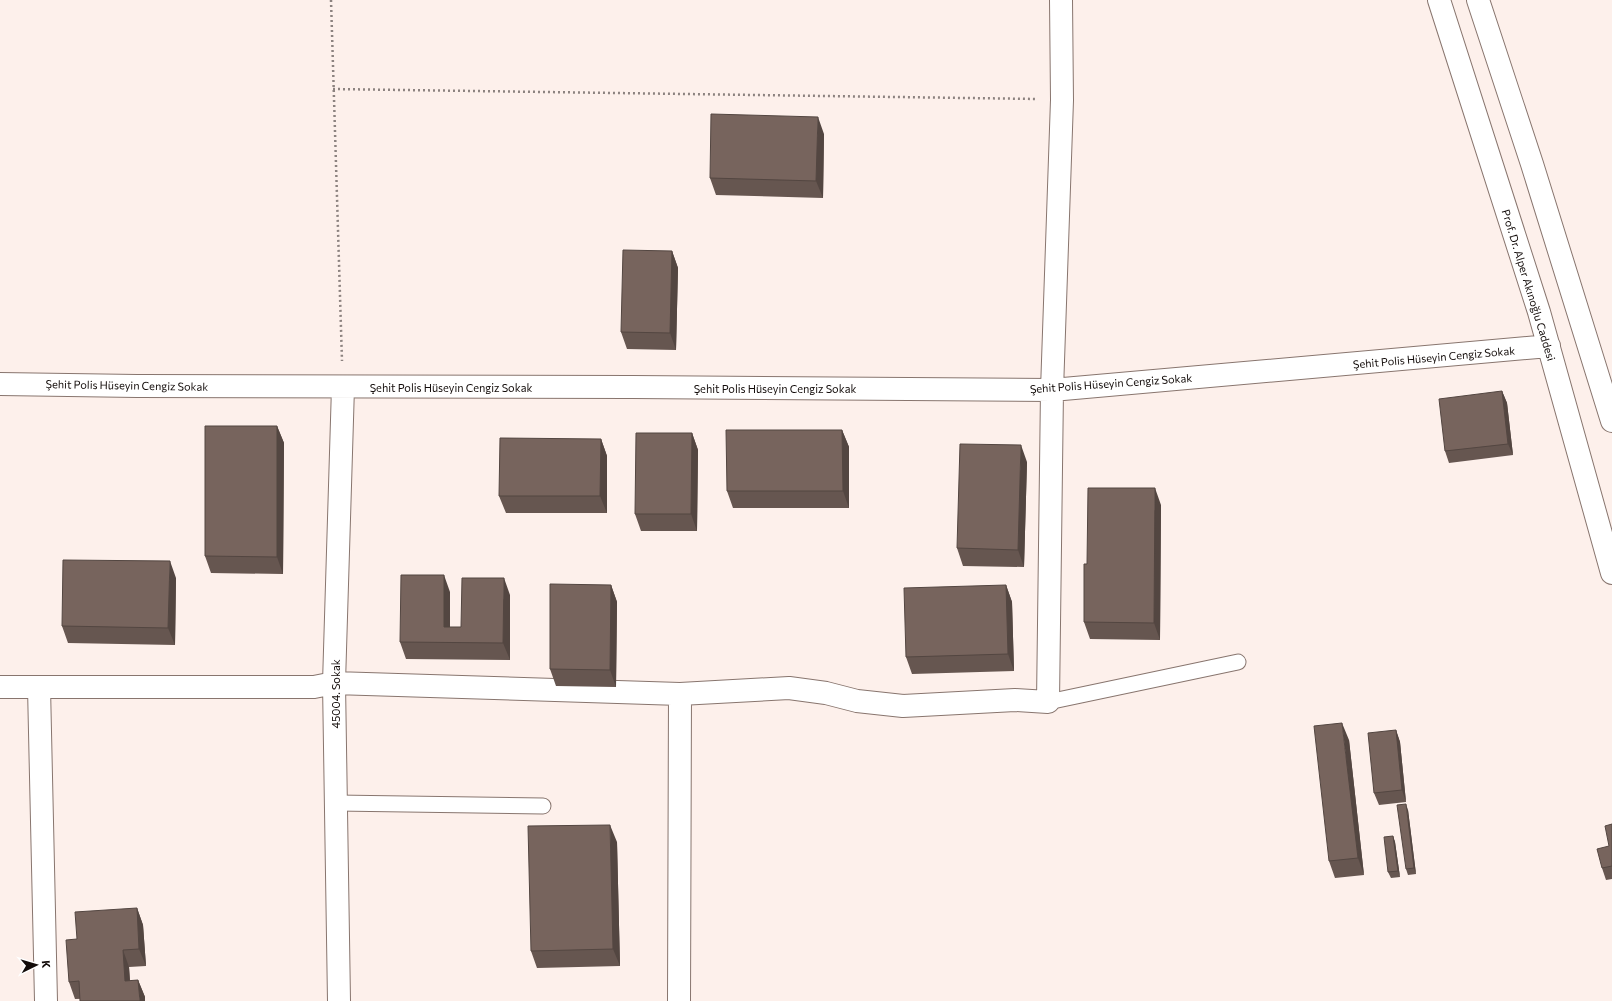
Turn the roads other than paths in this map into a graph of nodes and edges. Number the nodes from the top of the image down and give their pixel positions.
1 (1062, 0) edge
2 (1439, 0) edge
3 (1478, 0) edge
4 (1549, 346) junction
5 (0, 384) edge
6 (343, 387) junction
7 (1052, 390) junction
8 (1612, 421) edge
9 (1612, 573) edge
10 (1238, 662) dead end
11 (334, 683) junction
12 (0, 687) edge
13 (38, 687) junction
14 (680, 694) junction
15 (1048, 702) junction
16 (336, 803) junction
17 (543, 806) dead end
18 (46, 1001) edge
19 (339, 1001) edge
20 (679, 1001) edge

1 - 7 street
2 - 4 street, Prof. Dr. Alper Akınoğlu Caddesi
3 - 8 street
4 - 7 street, Şehit Polis Hüseyin Cengiz Sokak
4 - 9 street, Prof. Dr. Alper Akınoğlu Caddesi
5 - 6 street, Şehit Polis Hüseyin Cengiz Sokak
6 - 7 street, Şehit Polis Hüseyin Cengiz Sokak
6 - 11 street, 45004. Sokak
7 - 15 street
10 - 15 lane
11 - 13 street
11 - 14 street
11 - 16 street, 45004. Sokak
12 - 13 street
13 - 18 street
14 - 15 street
14 - 20 street
16 - 17 lane
16 - 19 street, 45004. Sokak

